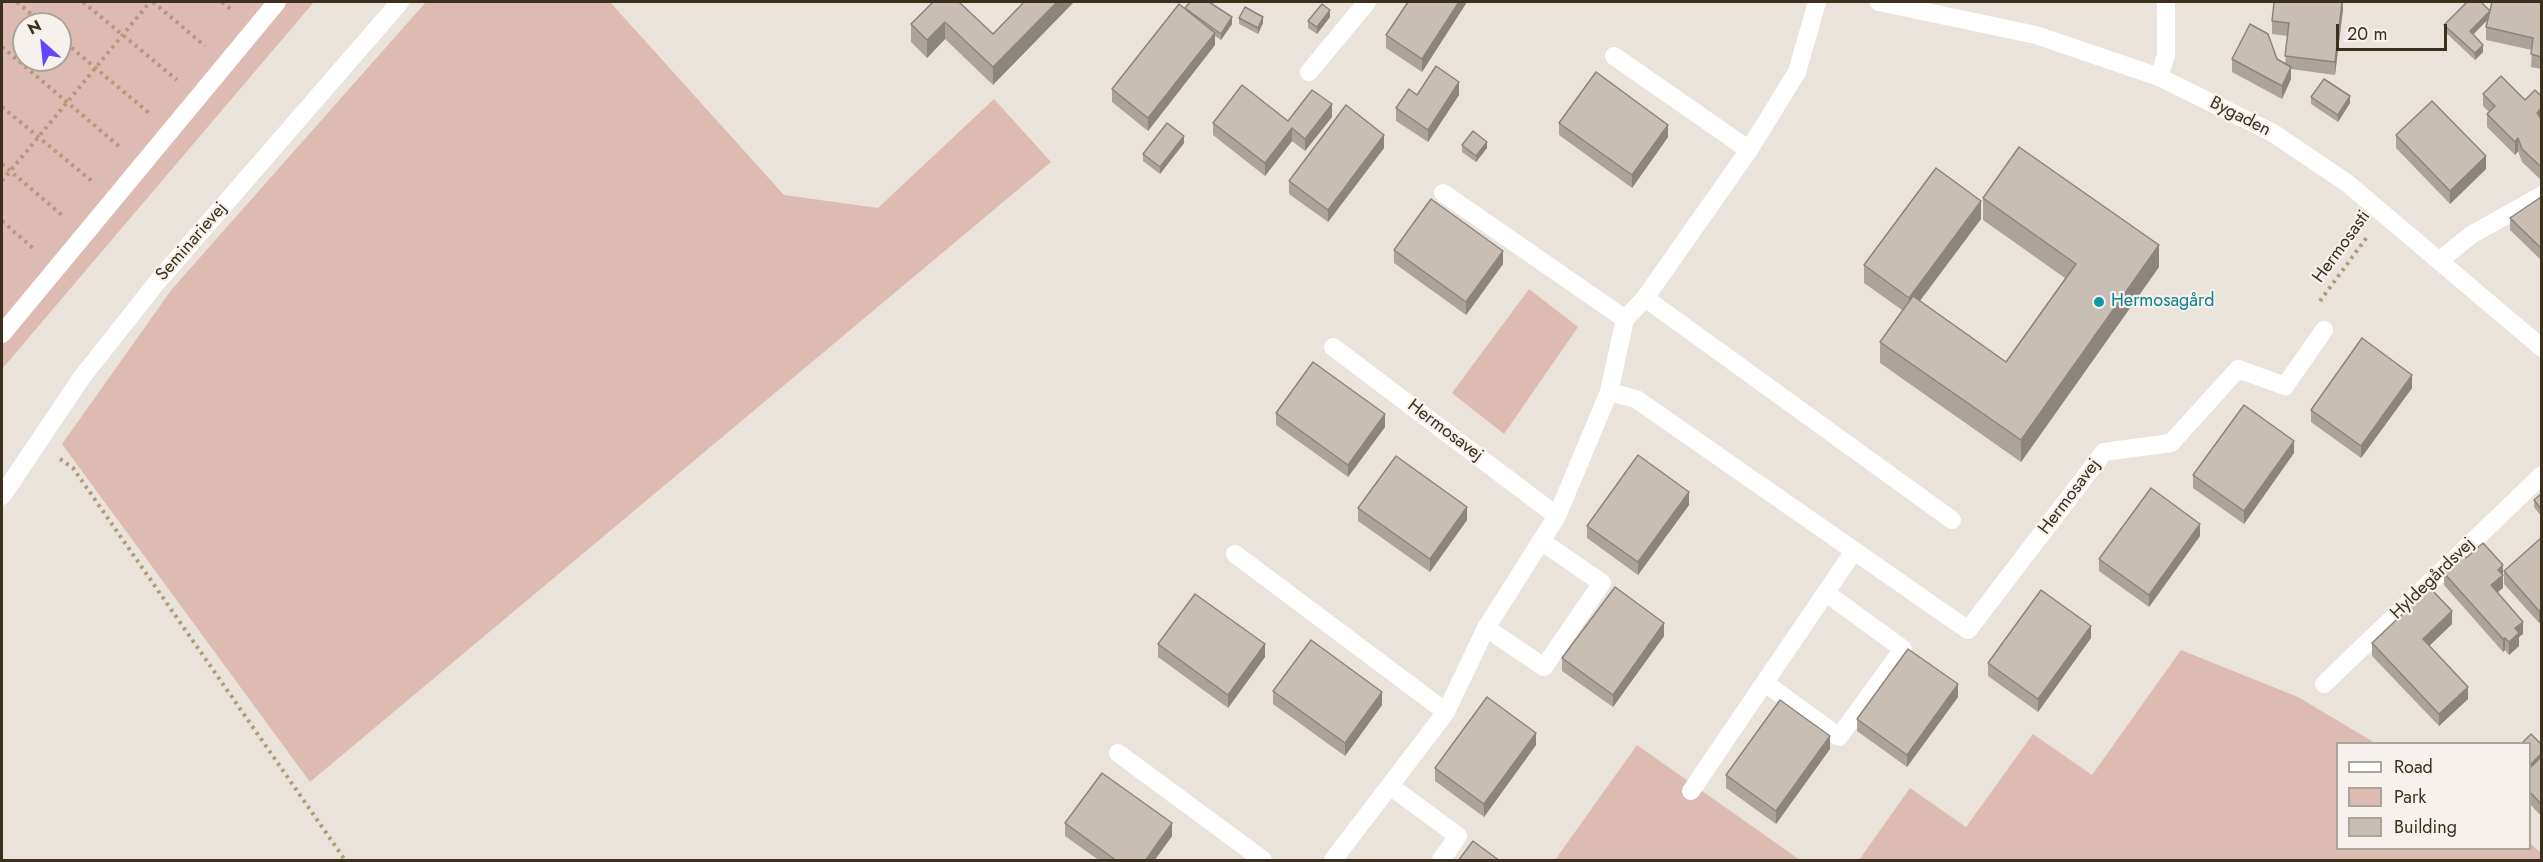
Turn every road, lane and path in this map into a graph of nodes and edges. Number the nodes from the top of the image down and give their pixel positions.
1 (17, 2) edge
2 (83, 2) edge
3 (152, 2) edge
4 (276, 2) edge
5 (400, 2) edge
6 (1367, 2) edge
7 (1817, 2) edge
8 (1879, 2) edge
9 (2166, 2) edge
10 (29, 12) edge
11 (122, 35) junction
12 (2, 47) edge
13 (72, 48) edge
14 (1614, 56) dead end
15 (226, 63) junction
16 (95, 68) junction
17 (1310, 72) dead end
18 (2159, 77) junction
19 (198, 97) junction
20 (66, 103) junction
21 (2, 106) edge
22 (170, 130) junction
23 (38, 136) junction
24 (1749, 150) junction
25 (2, 164) edge
26 (141, 165) junction
27 (10, 171) junction
28 (2, 181) edge
29 (1443, 192) dead end
30 (2541, 195) edge
31 (113, 199) junction
32 (2384, 214) junction
33 (2, 221) edge
34 (84, 233) junction
35 (2440, 260) junction
36 (56, 268) junction
37 (1645, 298) junction
38 (1625, 319) junction
39 (2324, 330) joint
40 (2, 334) edge
41 (1333, 346) dead end
42 (2541, 348) edge
43 (1609, 392) junction
44 (37, 443) junction
45 (2541, 475) edge
46 (2, 496) edge
47 (1557, 516) junction
48 (1952, 520) dead end
49 (1541, 542) junction
50 (1854, 551) junction
51 (1235, 554) dead end
52 (1826, 593) junction
53 (1486, 628) junction
54 (1765, 683) junction
55 (2324, 684) dead end
56 (1446, 712) junction
57 (1118, 753) dead end
58 (1390, 786) junction
59 (1691, 791) dead end
60 (345, 861) edge
61 (1263, 861) edge
62 (1333, 861) edge
63 (1441, 861) edge

1 - 10 path
2 - 11 path
3 - 11 path
3 - 15 path
4 - 15 street
5 - 44 street, Seminarievej
6 - 17 street
7 - 24 street
8 - 18 street, Bygaden
9 - 18 street
11 - 16 path
11 - 19 path
12 - 20 path
13 - 16 path
14 - 24 street
15 - 19 street
16 - 20 path
16 - 22 path
18 - 32 street, Bygaden
19 - 22 street
20 - 23 path
20 - 26 path
21 - 23 path
22 - 26 street
23 - 27 path
23 - 31 path
24 - 37 street
25 - 27 path
26 - 31 street
27 - 28 path
27 - 34 path
29 - 38 street
30 - 35 street
31 - 34 street
32 - 35 street, Bygaden
32 - 39 path, Hermosasti
33 - 36 path
34 - 36 street
35 - 42 street, Bygaden
36 - 40 street
37 - 38 street
37 - 48 street
38 - 43 street
39 - 50 street, Hermosavej
41 - 47 street, Hermosavej
43 - 47 street
43 - 50 street, Hermosavej
44 - 46 street, Seminarievej
44 - 60 path
45 - 55 street, Hyldegårdsvej
47 - 49 street
49 - 53 street
49 - 53 street
50 - 52 street
51 - 56 street
52 - 54 street
52 - 54 street
53 - 56 street
54 - 59 street
56 - 58 street
57 - 61 street
58 - 62 street
58 - 63 street

